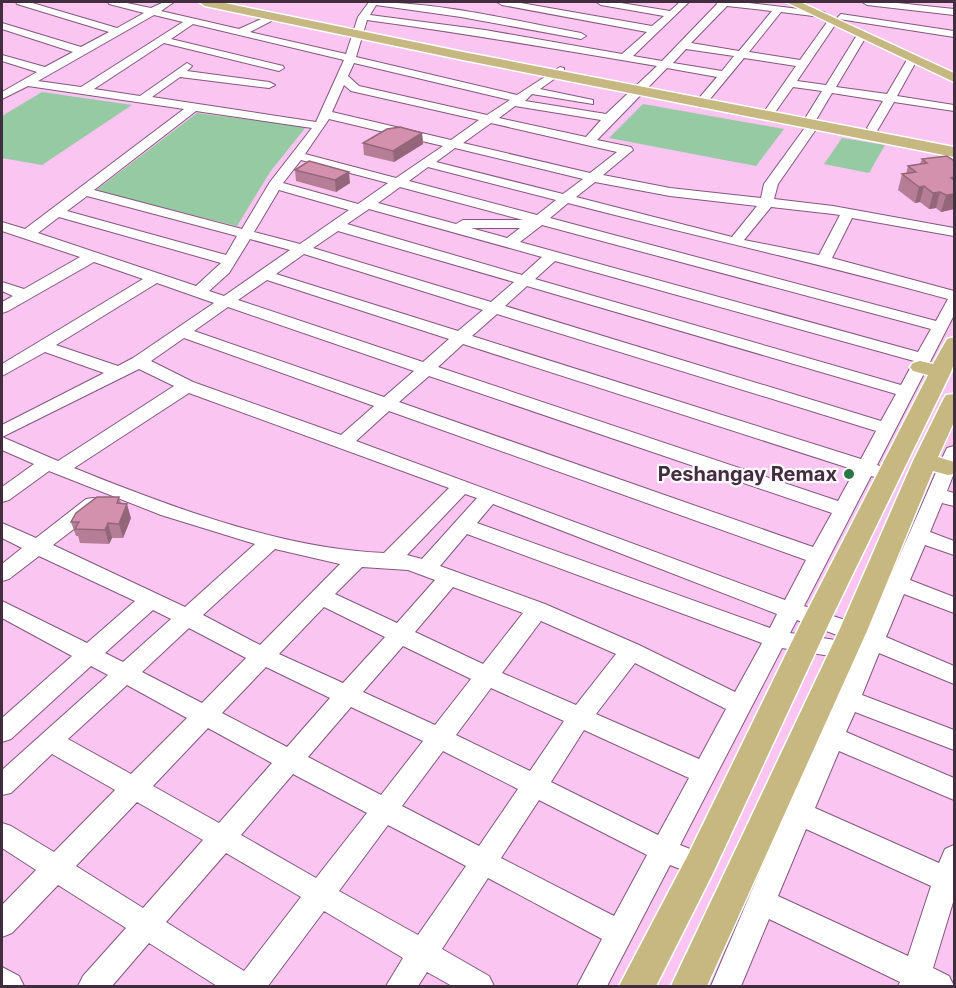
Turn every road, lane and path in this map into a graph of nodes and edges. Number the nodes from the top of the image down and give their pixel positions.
1 (21, 2) edge
2 (112, 2) edge
3 (170, 2) edge
4 (205, 2) edge
5 (235, 2) edge
6 (373, 2) edge
7 (502, 2) edge
8 (601, 2) edge
9 (685, 2) edge
10 (723, 2) edge
11 (792, 2) edge
12 (809, 2) edge
13 (867, 2) edge
14 (618, 3) edge
15 (476, 6) dead end
16 (779, 9) junction
17 (151, 12) junction
18 (954, 12) edge
19 (57, 13) junction
20 (461, 14) junction
21 (672, 14) junction
22 (821, 14) junction
23 (274, 16) junction
24 (837, 19) junction
25 (191, 21) junction
26 (603, 21) junction
27 (360, 26) junction
28 (7, 28) edge
29 (655, 30) junction
30 (117, 31) junction
31 (239, 33) junction
32 (954, 34) edge
33 (862, 35) junction
34 (580, 36) junction
35 (163, 40) junction
36 (682, 45) junction
37 (565, 48) junction
38 (82, 51) junction
39 (207, 51) junction
40 (742, 55) junction
41 (286, 56) junction
42 (2, 58) edge
43 (913, 58) junction
44 (350, 59) junction
45 (623, 59) junction
46 (803, 64) junction
47 (663, 65) junction
48 (46, 71) junction
49 (948, 71) edge
50 (558, 72) junction
51 (177, 73) junction
52 (725, 75) junction
53 (342, 77) junction
54 (25, 82) junction
55 (790, 83) junction
56 (641, 88) junction
57 (355, 89) junction
58 (829, 89) junction
59 (335, 90) junction
60 (82, 91) junction
61 (3, 94) edge
62 (706, 97) junction
63 (523, 98) junction
64 (890, 98) junction
65 (141, 100) junction
66 (260, 101) junction
67 (193, 108) junction
68 (609, 108) junction
69 (954, 108) edge
70 (772, 109) junction
71 (322, 120) junction
72 (489, 121) junction
73 (813, 121) junction
74 (873, 128) junction
75 (588, 142) junction
76 (954, 142) edge
77 (454, 145) junction
78 (954, 152) edge
79 (296, 155) junction
80 (428, 163) junction
81 (592, 177) junction
82 (400, 183) junction
83 (275, 185) junction
84 (84, 191) junction
85 (567, 198) junction
86 (766, 204) junction
87 (364, 207) junction
88 (56, 212) junction
89 (848, 213) junction
90 (537, 222) junction
91 (437, 224) junction
92 (2, 226) edge
93 (337, 226) junction
94 (954, 232) edge
95 (28, 234) junction
96 (244, 234) junction
97 (735, 242) junction
98 (509, 244) junction
99 (302, 249) junction
100 (93, 256) junction
101 (552, 256) junction
102 (823, 260) junction
103 (230, 261) junction
104 (265, 275) junction
105 (156, 276) junction
106 (525, 280) junction
107 (2, 286) edge
108 (198, 292) junction
109 (25, 295) junction
110 (954, 296) edge
111 (226, 301) junction
112 (954, 301) edge
113 (2, 308) edge
114 (492, 309) junction
115 (182, 332) junction
116 (948, 335) edge
117 (460, 337) junction
118 (43, 346) junction
119 (139, 362) junction
120 (928, 366) junction
121 (426, 370) junction
122 (2, 371) edge
123 (118, 372) junction
124 (187, 386) junction
125 (907, 392) junction
126 (954, 400) edge
127 (388, 404) junction
128 (887, 429) junction
129 (2, 432) edge
130 (2, 443) edge
131 (343, 443) junction
132 (943, 460) edge
133 (53, 466) junction
134 (879, 471) junction
135 (462, 487) junction
136 (112, 489) junction
137 (2, 496) edge
138 (490, 496) junction
139 (945, 497) edge
140 (845, 510) junction
141 (464, 526) junction
142 (2, 530) edge
143 (919, 536) junction
144 (271, 541) junction
145 (38, 547) junction
146 (954, 548) edge
147 (820, 557) junction
148 (357, 559) junction
149 (390, 560) junction
150 (425, 569) junction
151 (2, 574) edge
152 (449, 578) junction
153 (898, 584) junction
154 (320, 596) junction
155 (150, 600) junction
156 (954, 605) edge
157 (2, 609) edge
158 (537, 610) junction
159 (790, 610) junction
160 (187, 617) junction
161 (817, 619) junction
162 (400, 634) junction
163 (776, 639) junction
164 (860, 644) junction
165 (806, 645) junction
166 (631, 651) junction
167 (88, 654) junction
168 (262, 656) junction
169 (125, 674) junction
170 (954, 675) edge
171 (487, 676) junction
172 (348, 694) junction
173 (849, 700) junction
174 (741, 706) junction
175 (205, 716) junction
176 (580, 717) junction
177 (2, 732) edge
178 (832, 737) junction
179 (440, 738) junction
180 (954, 740) edge
181 (50, 741) junction
182 (290, 760) junction
183 (706, 774) junction
184 (535, 784) junction
185 (2, 785) edge
186 (134, 788) junction
187 (954, 789) edge
188 (385, 810) junction
189 (798, 813) junction
190 (2, 834) edge
191 (223, 838) junction
192 (665, 851) junction
193 (484, 862) junction
194 (700, 865) junction
195 (56, 868) junction
196 (952, 873) edge
197 (320, 895) junction
198 (761, 902) junction
199 (2, 924) edge
200 (146, 926) junction
201 (621, 934) junction
202 (422, 954) junction
203 (2, 981) edge
204 (923, 983) edge
205 (9, 987) edge
206 (93, 987) edge
207 (242, 987) edge
208 (250, 987) edge
209 (401, 987) edge
210 (479, 987) edge
211 (592, 987) edge
212 (637, 987) edge
213 (689, 987) edge
214 (726, 987) edge

1 - 19 street
2 - 17 street
3 - 17 street
4 - 23 main road
5 - 27 main road
6 - 20 street
6 - 27 street
7 - 26 street
8 - 14 street
9 - 21 street
10 - 16 street
10 - 36 street
11 - 22 main road
12 - 24 main road
13 - 18 street
14 - 21 street
14 - 26 street
15 - 20 street
16 - 22 street
16 - 40 street
17 - 25 street
17 - 30 street
19 - 28 street
19 - 30 street
20 - 34 street
21 - 29 street
22 - 24 main road
23 - 27 main road
23 - 31 street
24 - 32 street
24 - 33 main road
24 - 46 street
24 - 49 main road
25 - 31 street
25 - 35 street
26 - 29 street
26 - 34 street
27 - 37 street
27 - 44 street
27 - 50 main road
28 - 38 street
29 - 45 street
30 - 38 street
31 - 41 street
33 - 43 main road
33 - 58 street
34 - 37 street
35 - 39 street
35 - 60 street
36 - 40 street
36 - 47 street
37 - 45 street
38 - 48 street
39 - 41 street
39 - 51 street
40 - 46 street
40 - 52 street
41 - 44 street
41 - 66 street
42 - 48 street
43 - 49 main road
43 - 64 street
44 - 53 street
44 - 63 street
45 - 47 street
46 - 55 street
47 - 52 street
47 - 56 street
48 - 54 street
50 - 56 main road
50 - 63 street
51 - 65 street
51 - 66 street
52 - 62 street
53 - 57 street
53 - 59 street
54 - 60 street
54 - 61 street
55 - 58 street
55 - 70 street
56 - 62 main road
56 - 68 street
56 - 73 main road
57 - 59 street
57 - 72 street
58 - 64 street
58 - 73 street
59 - 71 street
60 - 65 street
62 - 70 main road
63 - 68 street
63 - 68 street
63 - 72 street
64 - 69 street
64 - 74 street
65 - 67 street
66 - 67 street
66 - 71 street
67 - 84 street
68 - 75 street
70 - 73 main road
71 - 77 street
71 - 79 street
72 - 75 street
72 - 77 street
73 - 74 main road
73 - 78 main road
73 - 86 street
74 - 76 main road
75 - 81 street
77 - 80 street
77 - 81 street
79 - 82 street
79 - 83 street
80 - 82 street
80 - 85 street
81 - 85 street
81 - 86 street
82 - 87 street
82 - 90 street
83 - 87 street
83 - 96 street
84 - 88 street
84 - 96 street
85 - 90 street
85 - 97 street
86 - 89 street
86 - 97 street
87 - 91 street
87 - 93 street
88 - 95 street
88 - 103 street
89 - 94 street
89 - 102 street
90 - 91 street
90 - 98 street
90 - 116 street
91 - 98 street
92 - 95 street
93 - 99 street
93 - 106 street
95 - 100 street
96 - 99 street
96 - 103 street
97 - 102 street
98 - 101 street
99 - 104 street
99 - 114 street
100 - 105 street
100 - 109 street
101 - 106 street
101 - 120 street
102 - 110 street
103 - 108 street
104 - 111 street
104 - 117 street
105 - 108 street
105 - 118 street
106 - 114 street
106 - 125 street
107 - 109 street
108 - 111 street
109 - 113 street
111 - 115 street
111 - 121 street
112 - 116 street
114 - 117 street
114 - 128 street
115 - 119 street
115 - 127 street
116 - 120 main road
117 - 121 street
117 - 134 street
118 - 122 street
118 - 123 street
119 - 123 street
119 - 124 street
120 - 125 street
120 - 134 main road
121 - 127 street
121 - 140 street
123 - 129 street
124 - 131 street
124 - 133 street
125 - 128 street
126 - 132 main road
127 - 131 street
127 - 147 street
128 - 134 street
130 - 133 street
131 - 135 street
132 - 139 street
132 - 164 main road
133 - 136 street
133 - 137 street
134 - 140 street
134 - 161 main road
135 - 138 street
135 - 149 street
136 - 144 street
136 - 145 street
138 - 141 street
138 - 159 street
139 - 143 street
140 - 147 street
141 - 150 street
141 - 163 street
142 - 145 street
143 - 146 street
143 - 153 street
144 - 148 street
144 - 160 street
145 - 151 street
145 - 155 street
147 - 159 street
148 - 149 street
148 - 154 street
149 - 150 street
150 - 152 street
152 - 158 street
152 - 162 street
153 - 156 street
153 - 164 street
154 - 162 street
154 - 168 street
155 - 160 street
155 - 167 street
157 - 167 street
158 - 166 street
158 - 171 street
159 - 161 street
159 - 163 street
160 - 168 street
160 - 169 street
161 - 164 street
161 - 165 main road
162 - 171 street
162 - 172 street
163 - 165 street
163 - 174 street
164 - 165 street
164 - 170 street
164 - 173 street
164 - 213 main road
165 - 194 main road
166 - 174 street
166 - 176 street
167 - 169 street
167 - 177 street
168 - 172 street
168 - 175 street
169 - 175 street
169 - 181 street
171 - 176 street
171 - 179 street
172 - 179 street
172 - 182 street
173 - 178 street
173 - 180 street
174 - 183 street
175 - 182 street
175 - 186 street
176 - 183 street
176 - 184 street
178 - 187 street
178 - 189 street
179 - 184 street
179 - 188 street
181 - 185 street
181 - 186 street
182 - 188 street
182 - 191 street
183 - 192 street
184 - 192 street
184 - 193 street
186 - 191 street
186 - 195 street
188 - 193 street
188 - 197 street
189 - 196 street
189 - 198 street
190 - 195 street
191 - 197 street
191 - 200 street
192 - 194 street
192 - 201 street
193 - 201 street
193 - 202 street
194 - 212 main road
195 - 199 street
195 - 200 street
196 - 204 street
197 - 202 street
197 - 208 street
198 - 204 street
198 - 214 street
200 - 206 street
200 - 207 street
201 - 211 street
202 - 209 street
202 - 210 street
203 - 205 street

